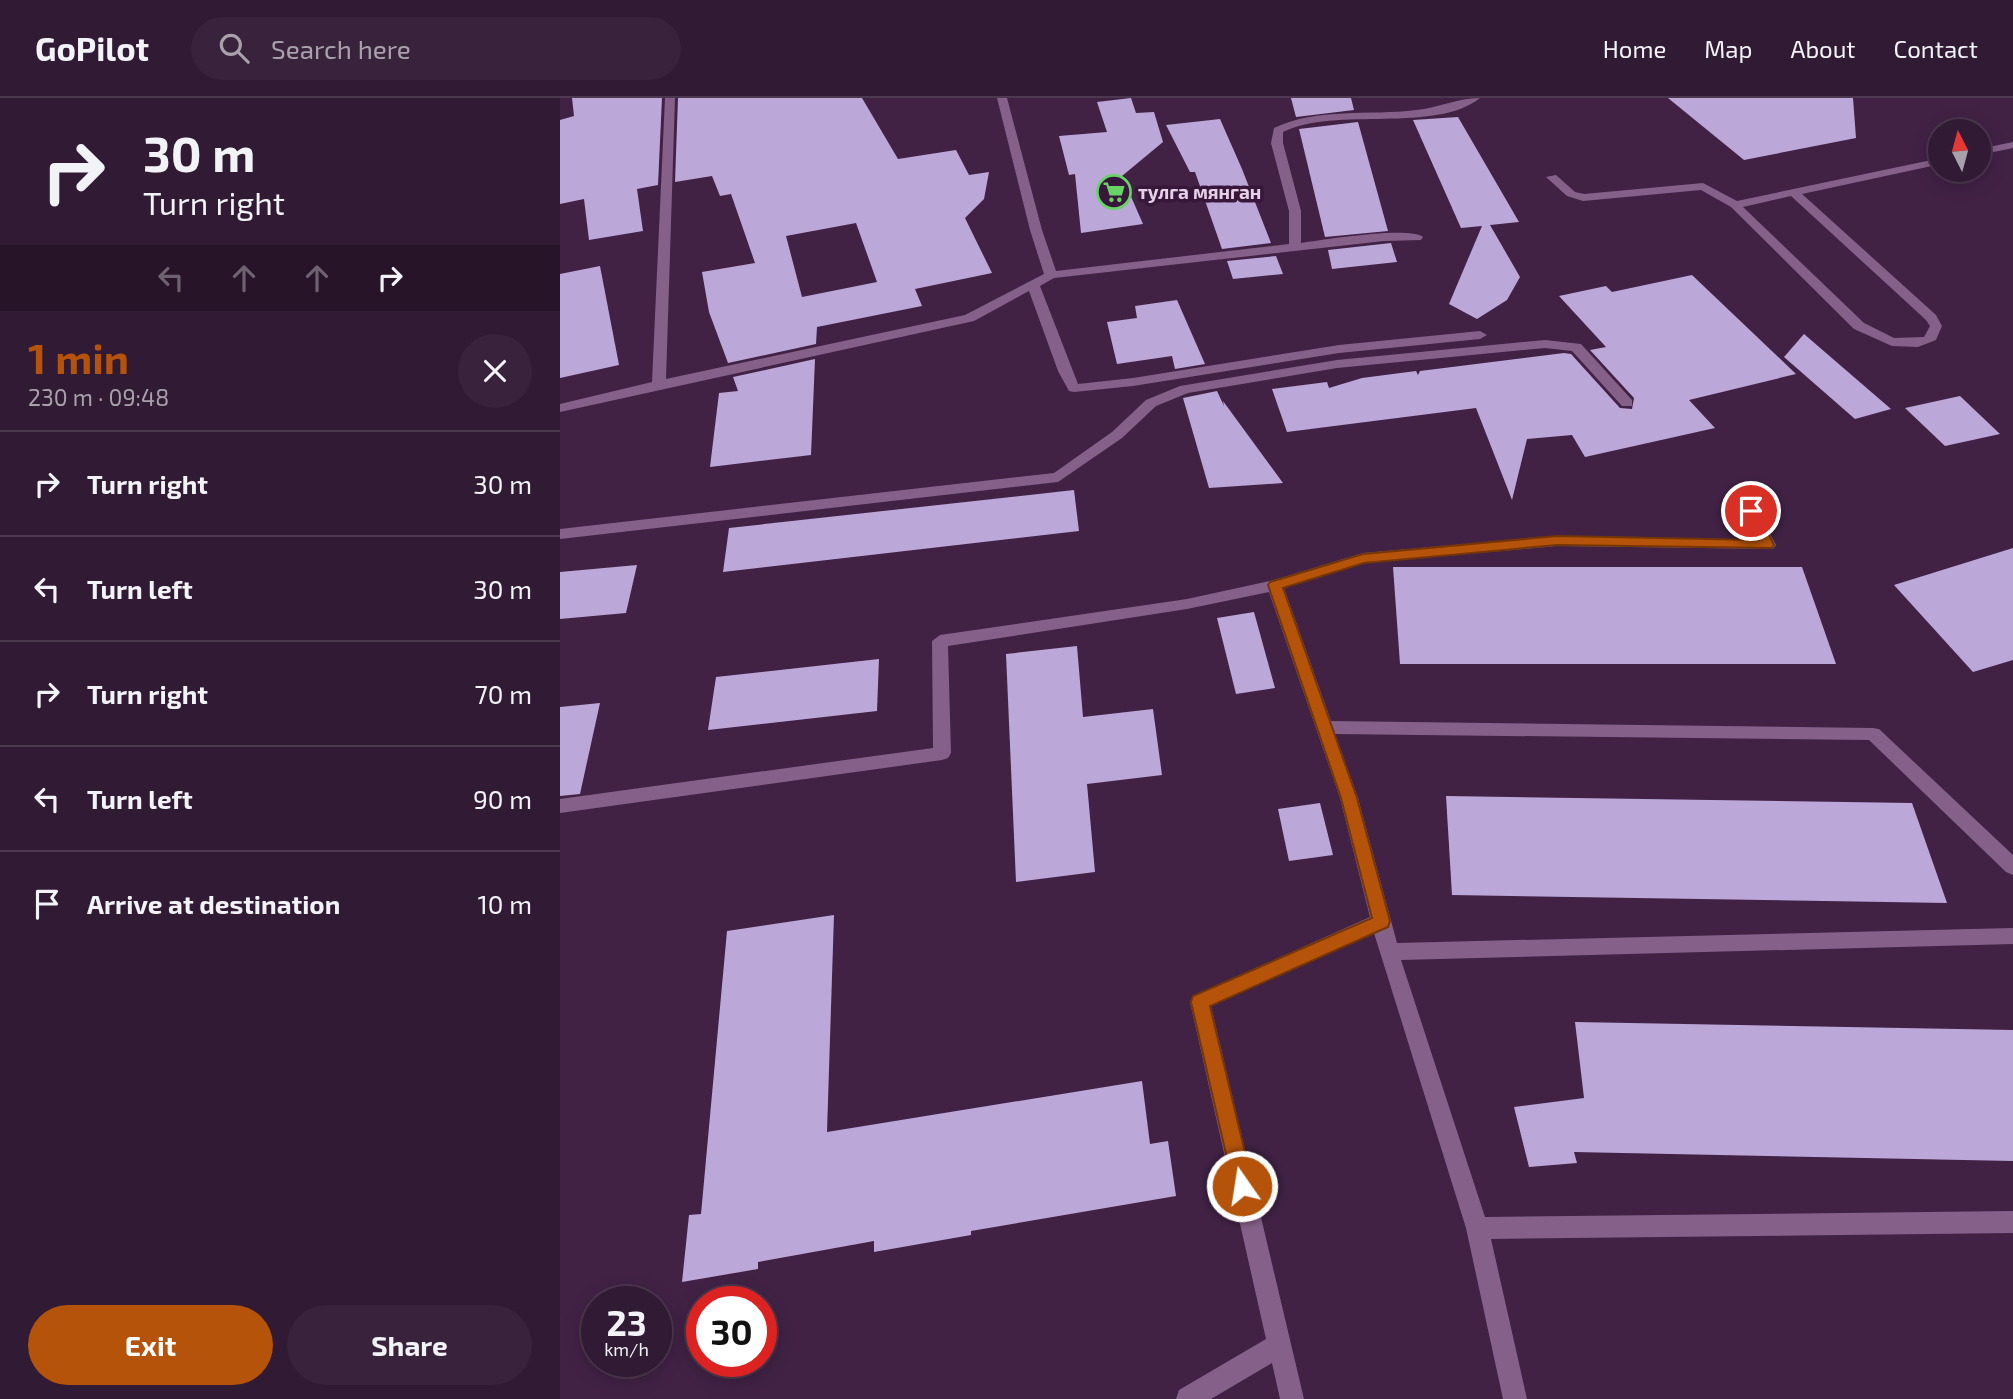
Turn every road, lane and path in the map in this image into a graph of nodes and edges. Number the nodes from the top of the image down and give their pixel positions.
1 (670, 98) edge
2 (1002, 98) edge
3 (1475, 98) edge
4 (2013, 145) edge
5 (1992, 149) edge
6 (1928, 164) edge
7 (1552, 177) dead end
8 (1794, 192) junction
9 (1735, 205) junction
10 (1417, 237) dead end
11 (1295, 246) junction
12 (1051, 275) junction
13 (1033, 284) junction
14 (1480, 335) dead end
15 (659, 385) junction
16 (1627, 403) dead end
17 (560, 408) edge
18 (1751, 511) dead end
19 (560, 534) edge
20 (1275, 585) junction
21 (1324, 727) junction
22 (560, 806) edge
23 (2013, 867) edge
24 (1381, 921) junction
25 (2013, 936) edge
26 (1389, 952) junction
27 (2013, 1222) edge
28 (1478, 1228) junction
29 (1279, 1345) junction
30 (1188, 1399) edge
31 (1292, 1399) edge
32 (1515, 1399) edge

1 - 15 street
2 - 12 street
3 - 11 street
4 - 5 street
6 - 8 street
7 - 9 street
8 - 9 street
8 - 9 street
10 - 11 street
11 - 12 street
12 - 13 street
13 - 14 street
13 - 15 street
15 - 17 street
16 - 19 street
18 - 20 street
20 - 21 street
20 - 22 street
21 - 23 street
21 - 24 street
24 - 26 street
24 - 29 street
25 - 26 street
26 - 28 street
27 - 28 street
28 - 32 street
29 - 30 street
29 - 31 street

